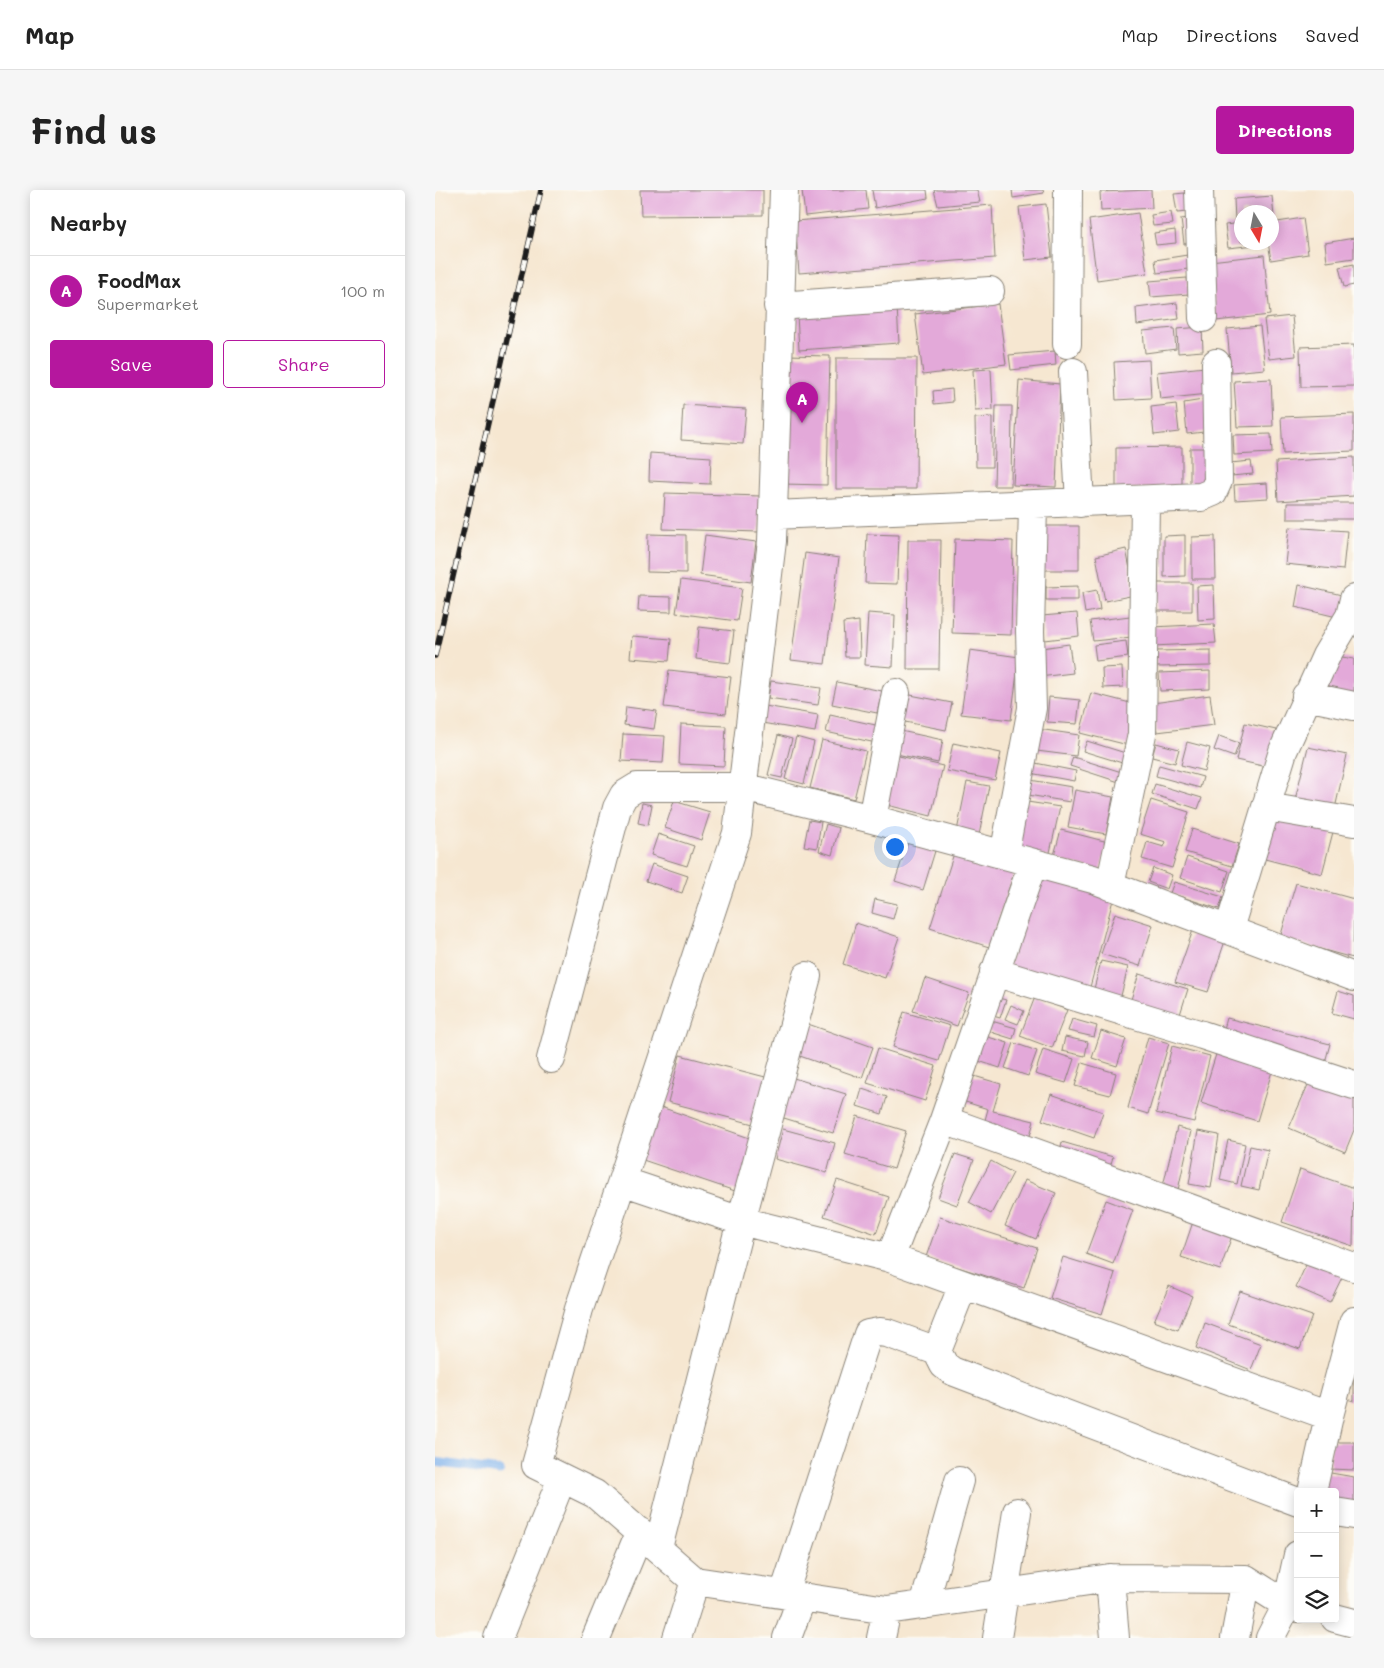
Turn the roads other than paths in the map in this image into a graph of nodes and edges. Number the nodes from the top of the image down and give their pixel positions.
1 (784, 190) edge
2 (1069, 190) edge
3 (1199, 190) edge
4 (990, 291) dead end
5 (778, 306) junction
6 (1203, 318) dead end
7 (1067, 344) dead end
8 (1216, 362) dead end
9 (1073, 372) dead end
10 (1145, 500) junction
11 (1081, 503) junction
12 (1033, 504) junction
13 (773, 515) junction
14 (1354, 599) edge
15 (896, 693) dead end
16 (1306, 696) junction
17 (1354, 706) edge
18 (743, 787) junction
19 (1267, 807) junction
20 (872, 819) junction
21 (1354, 822) edge
22 (1004, 855) junction
23 (1033, 863) junction
24 (1110, 886) junction
25 (1229, 930) junction
26 (994, 972) junction
27 (807, 976) dead end
28 (1354, 977) edge
29 (551, 1059) dead end
30 (1354, 1085) edge
31 (944, 1120) junction
32 (622, 1181) junction
33 (741, 1220) junction
34 (890, 1258) junction
35 (1354, 1267) edge
36 (963, 1285) junction
37 (1354, 1321) edge
38 (937, 1351) junction
39 (1329, 1416) junction
40 (562, 1478) junction
41 (959, 1481) dead end
42 (1313, 1488) edge
43 (1294, 1500) edge
44 (1017, 1512) dead end
45 (1339, 1513) edge
46 (1354, 1515) edge
47 (649, 1540) junction
48 (1110, 1578) junction
49 (1295, 1578) edge
50 (1245, 1579) junction
51 (695, 1581) junction
52 (1006, 1593) junction
53 (793, 1595) junction
54 (924, 1605) junction
55 (1292, 1607) edge
56 (887, 1610) junction
57 (1339, 1619) edge
58 (1354, 1623) edge
59 (498, 1638) edge
60 (596, 1638) edge
61 (677, 1638) edge
62 (787, 1638) edge
63 (881, 1638) edge
64 (997, 1638) edge
65 (1115, 1638) edge
66 (1235, 1638) edge
67 (1270, 1638) edge

1 - 5 street
2 - 7 street
3 - 6 street
4 - 5 street
5 - 13 street
8 - 10 street
9 - 11 street
10 - 11 street
10 - 24 street
11 - 12 street
12 - 13 street
12 - 22 street
13 - 18 street
14 - 16 street
15 - 20 street
16 - 17 street
16 - 19 street
18 - 20 street
18 - 29 street
18 - 32 street
19 - 21 street
19 - 25 street
20 - 22 street
22 - 23 street
23 - 24 street
23 - 26 street
24 - 25 street
25 - 28 street
26 - 30 street
26 - 31 street
27 - 33 street
31 - 34 street
31 - 35 street
32 - 33 street
32 - 40 street
33 - 34 street
33 - 47 street
34 - 36 street
36 - 38 street
36 - 39 street
37 - 39 street
38 - 43 street
38 - 53 street
39 - 42 street
40 - 47 street
40 - 59 street
41 - 54 street
44 - 52 street
45 - 46 street
47 - 51 street
47 - 60 street
48 - 50 street
48 - 52 street
48 - 65 street
49 - 55 street
50 - 55 street
50 - 66 street
51 - 53 street
51 - 61 street
52 - 54 street
52 - 64 street
53 - 56 street
53 - 62 street
54 - 56 street
55 - 67 street
56 - 63 street
57 - 58 street

